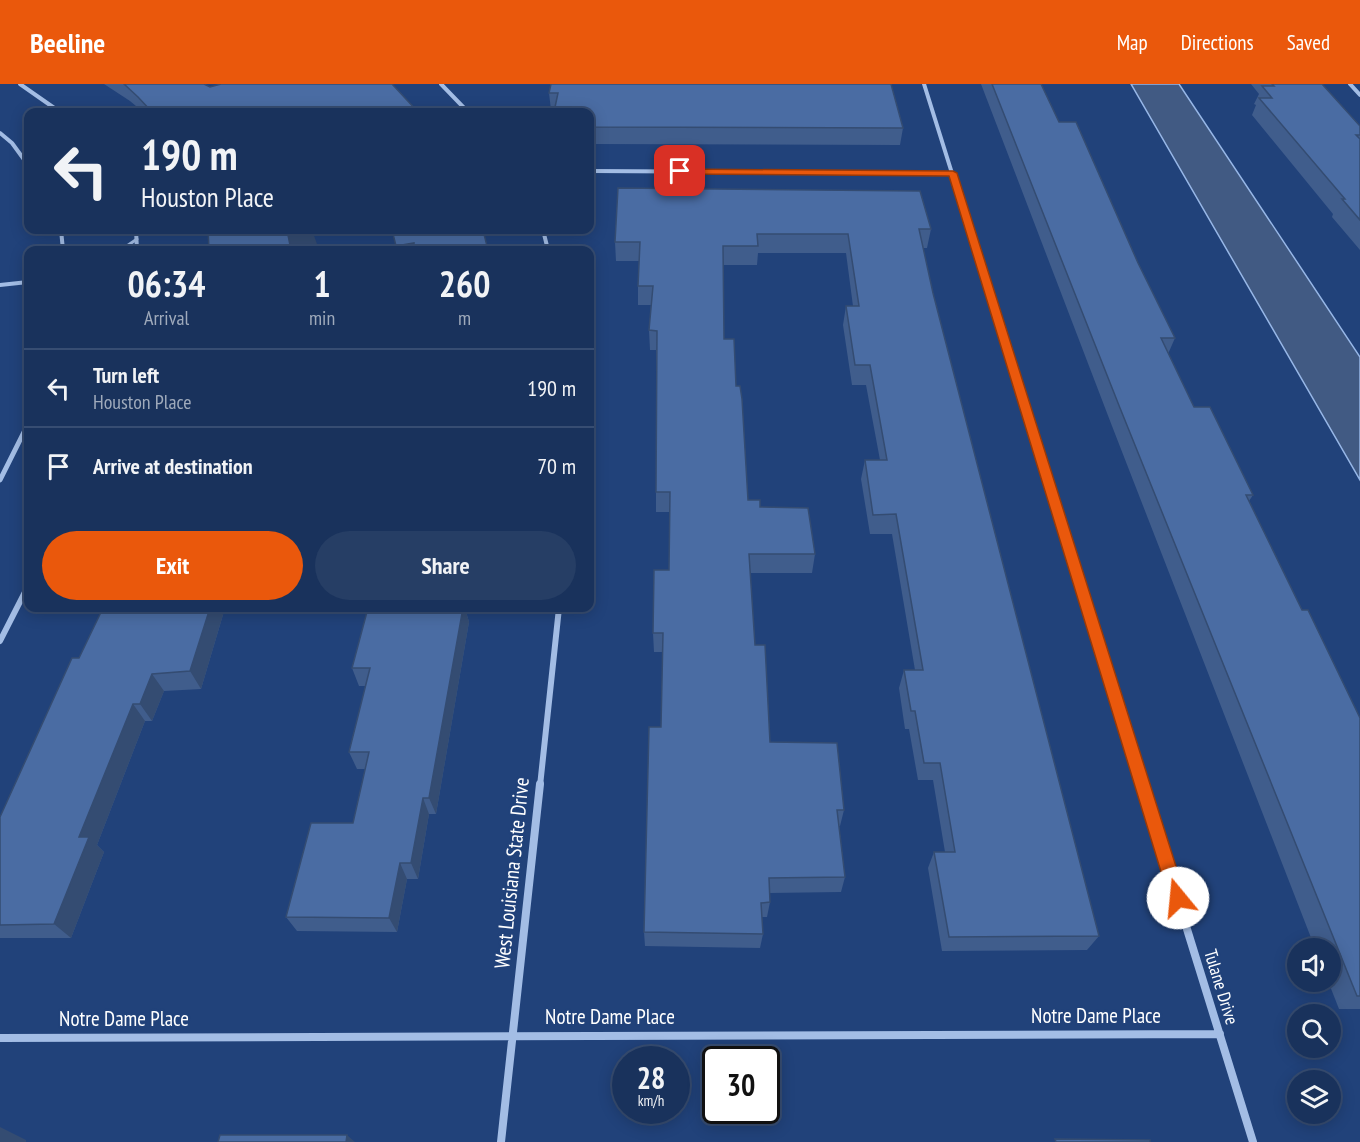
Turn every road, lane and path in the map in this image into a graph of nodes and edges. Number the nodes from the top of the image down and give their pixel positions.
1 (20, 84) edge
2 (441, 84) edge
3 (924, 84) edge
4 (1350, 84) edge
5 (1360, 95) edge
6 (54, 108) edge
7 (464, 108) edge
8 (0, 133) edge
9 (24, 160) edge
10 (594, 171) edge
11 (953, 173) junction
12 (135, 234) edge
13 (136, 239) junction
14 (126, 246) edge
15 (137, 246) edge
16 (24, 282) edge
17 (0, 285) edge
18 (24, 432) edge
19 (0, 480) edge
20 (24, 594) edge
21 (559, 612) edge
22 (0, 641) edge
23 (1220, 1034) junction
24 (513, 1036) junction
25 (0, 1038) edge
26 (501, 1142) edge
27 (1253, 1142) edge

1 - 6 street
2 - 7 street
3 - 11 street, Tulane Drive
4 - 5 street
8 - 9 street
10 - 11 street
11 - 23 street, Tulane Drive
12 - 13 street
13 - 14 lane
13 - 15 street
16 - 17 lane
18 - 19 street
20 - 22 street
21 - 24 street, West Louisiana State Drive
23 - 24 street, Notre Dame Place
23 - 27 street, Tulane Drive
24 - 25 street, Notre Dame Place
24 - 26 street, West Louisiana State Drive

